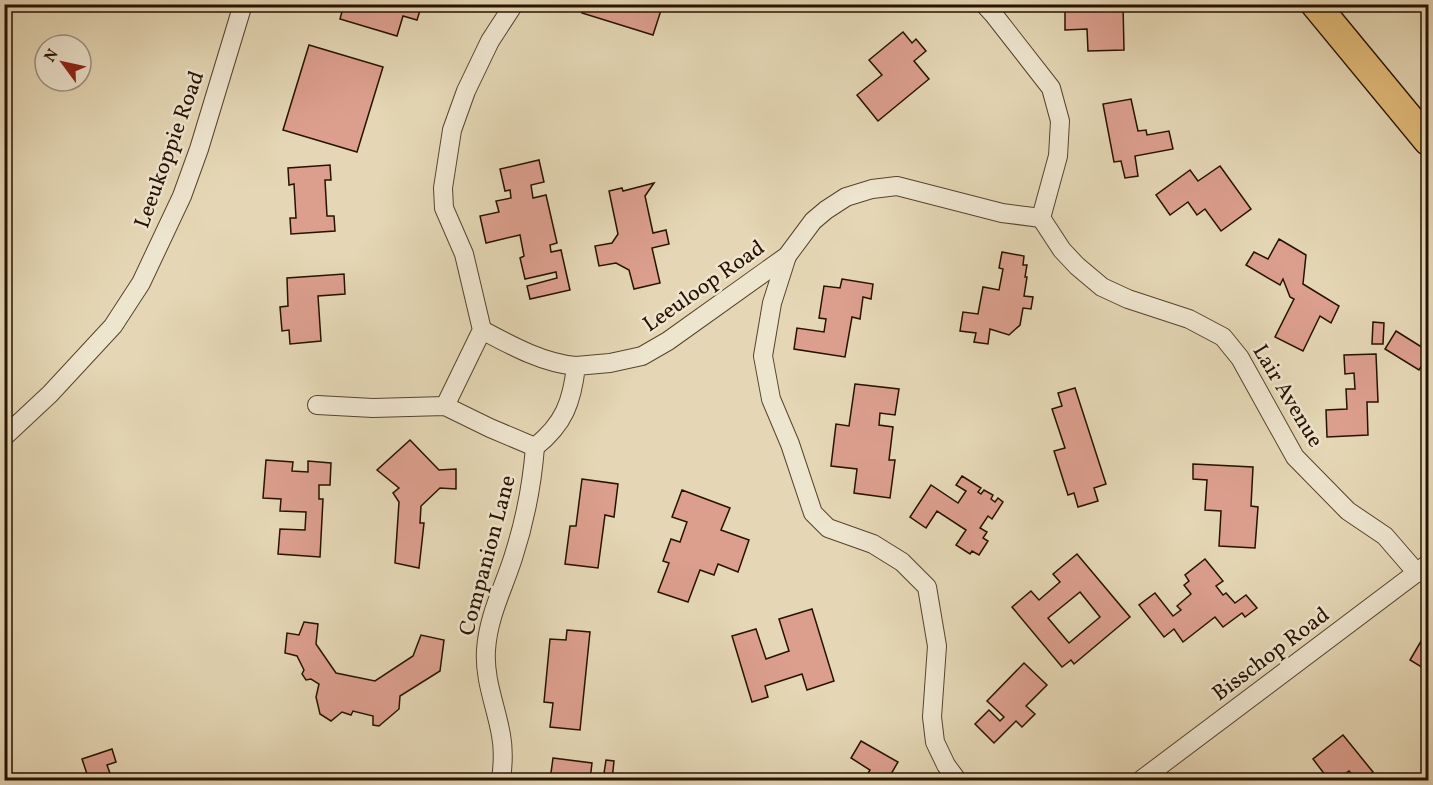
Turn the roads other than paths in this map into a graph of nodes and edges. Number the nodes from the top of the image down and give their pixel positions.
1 (243, 4) edge
2 (514, 4) edge
3 (984, 4) edge
4 (1315, 4) edge
5 (1428, 141) edge
6 (1041, 218) junction
7 (787, 256) junction
8 (482, 330) junction
9 (576, 366) junction
10 (317, 405) dead end
11 (445, 406) junction
12 (4, 437) edge
13 (535, 447) junction
14 (1423, 569) edge
15 (501, 780) edge
16 (957, 780) edge
17 (1141, 780) edge

1 - 12 street, Leeukoppie Road
2 - 8 street
3 - 6 street
4 - 5 main road
6 - 7 street, Leeuloop Road
6 - 14 street, Lair Avenue
7 - 9 street, Leeuloop Road
7 - 16 street
8 - 9 street, Leeuloop Road
8 - 11 street
9 - 13 street
10 - 11 street
11 - 13 street
13 - 15 street, Companion Lane
14 - 17 street, Bisschop Road

